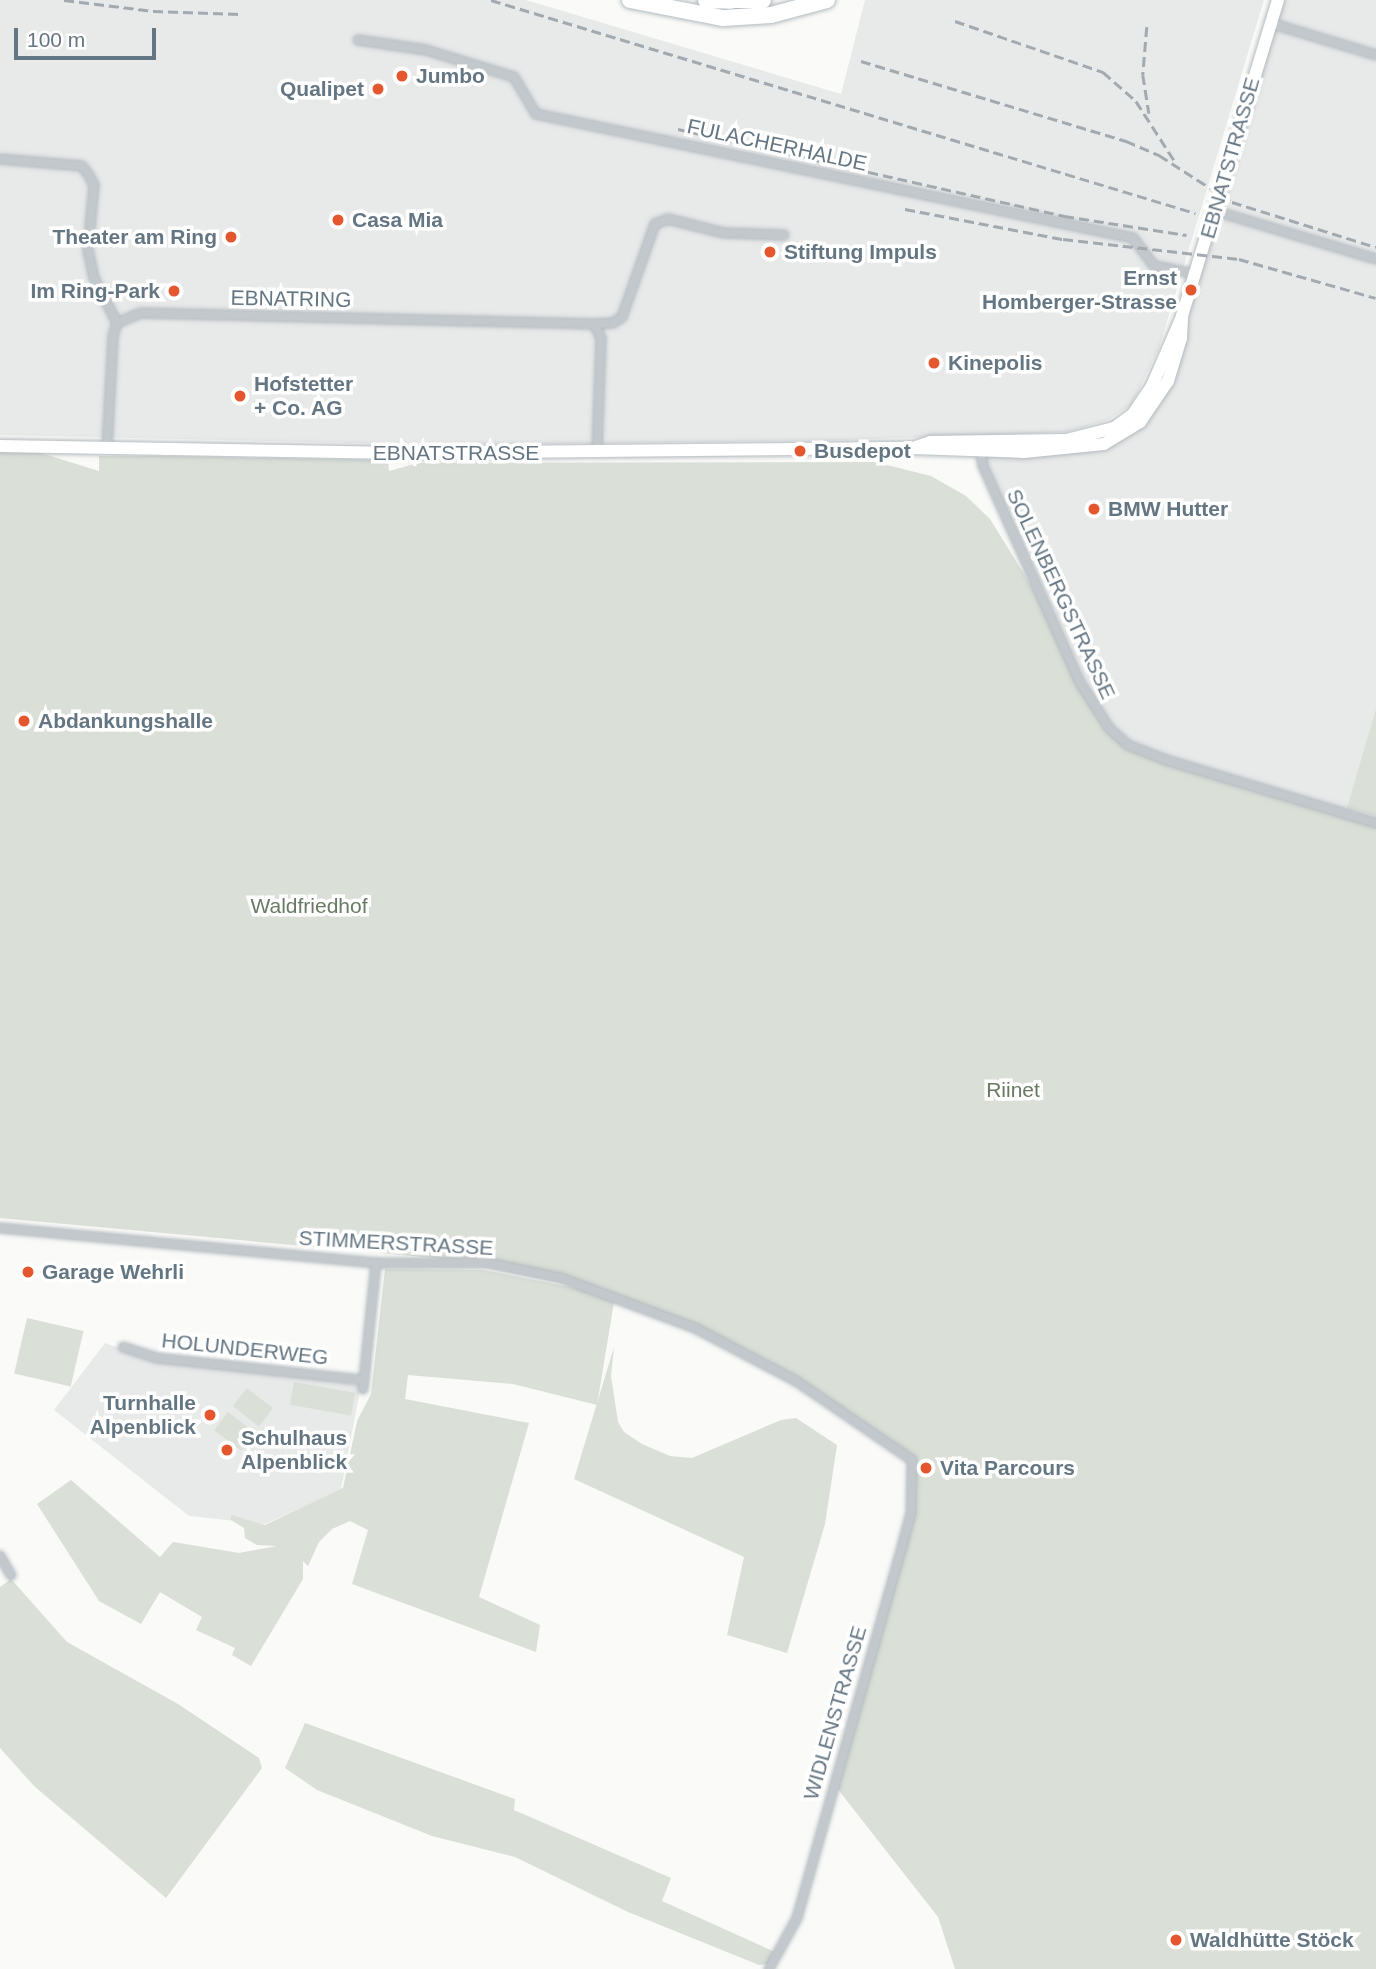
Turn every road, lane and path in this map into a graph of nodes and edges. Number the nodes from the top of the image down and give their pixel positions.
1 (630, 0) edge
2 (706, 0) edge
3 (729, 0) edge
4 (763, 0) edge
5 (827, 0) edge
6 (1278, 0) edge
7 (1270, 23) junction
8 (358, 40) dead end
9 (1376, 55) edge
10 (0, 159) edge
11 (1215, 211) junction
12 (784, 235) dead end
13 (1376, 259) edge
14 (1196, 274) junction
15 (117, 323) junction
16 (594, 324) junction
17 (0, 446) edge
18 (980, 446) junction
19 (107, 448) junction
20 (597, 453) junction
21 (1376, 823) edge
22 (0, 1228) edge
23 (376, 1263) junction
24 (123, 1348) dead end
25 (912, 1460) joint
26 (0, 1556) edge
27 (10, 1575) dead end
28 (769, 1969) edge

1 - 5 highway
2 - 3 highway
3 - 4 highway
6 - 7 street, EBNATSTRASSE
7 - 9 street
7 - 11 street, EBNATSTRASSE
8 - 14 street, FULACHERHALDE
10 - 15 street
11 - 13 street
11 - 14 street, EBNATSTRASSE
12 - 16 street, EBNATRING
14 - 18 street, EBNATSTRASSE
15 - 16 street, EBNATRING
15 - 19 street
16 - 20 street
17 - 19 street, EBNATSTRASSE
18 - 20 street, EBNATSTRASSE
18 - 21 street, SOLENBERGSTRASSE
19 - 20 street, EBNATSTRASSE
22 - 23 street, STIMMERSTRASSE
23 - 24 street, HOLUNDERWEG
23 - 25 street, STIMMERSTRASSE
25 - 28 street, WIDLENSTRASSE
26 - 27 street

